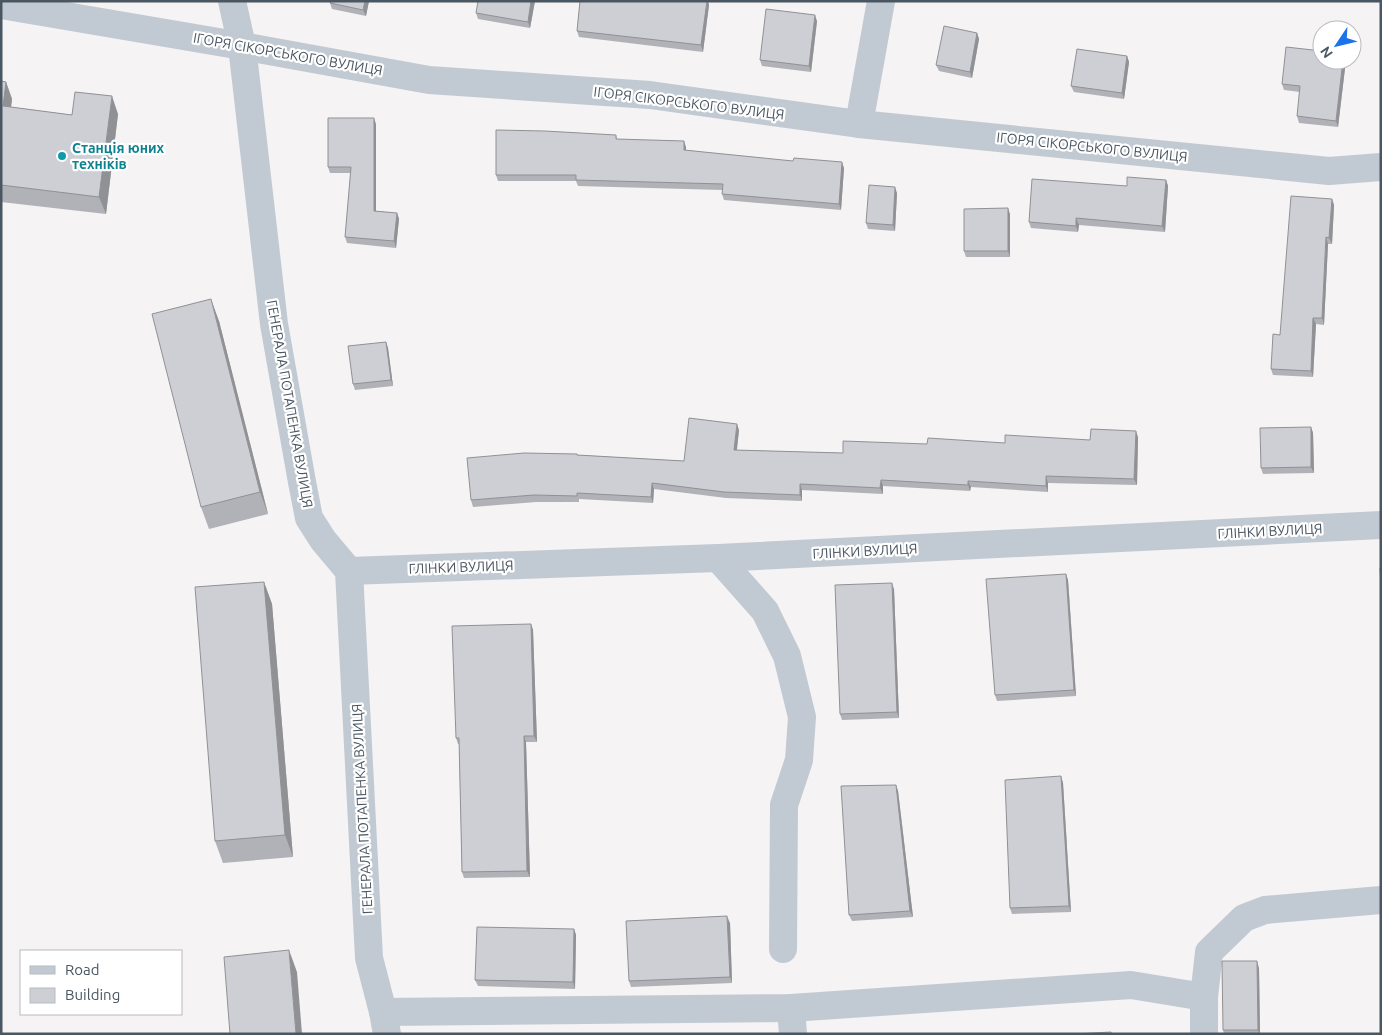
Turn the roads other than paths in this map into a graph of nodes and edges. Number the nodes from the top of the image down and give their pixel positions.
1 (232, 1) edge
2 (881, 1) edge
3 (1, 5) edge
4 (242, 46) junction
5 (859, 124) junction
6 (1381, 167) edge
7 (1381, 525) edge
8 (718, 558) junction
9 (350, 571) junction
10 (1381, 900) edge
11 (783, 950) dead end
12 (1204, 996) junction
13 (792, 1021) edge
14 (385, 1023) edge
15 (1204, 1034) edge

1 - 4 street, ГЕНЕРАЛА ПОТАПЕНКА ВУЛИЦЯ
2 - 5 street
3 - 4 street, ІГОРЯ СІКОРСЬКОГО ВУЛИЦЯ
4 - 5 street, ІГОРЯ СІКОРСЬКОГО ВУЛИЦЯ
4 - 9 street, ГЕНЕРАЛА ПОТАПЕНКА ВУЛИЦЯ
5 - 6 street, ІГОРЯ СІКОРСЬКОГО ВУЛИЦЯ
7 - 8 street, ГЛІНКИ ВУЛИЦЯ
8 - 9 street, ГЛІНКИ ВУЛИЦЯ
8 - 11 street
9 - 14 street, ГЕНЕРАЛА ПОТАПЕНКА ВУЛИЦЯ
10 - 12 street
12 - 13 street
12 - 15 street
13 - 14 street

